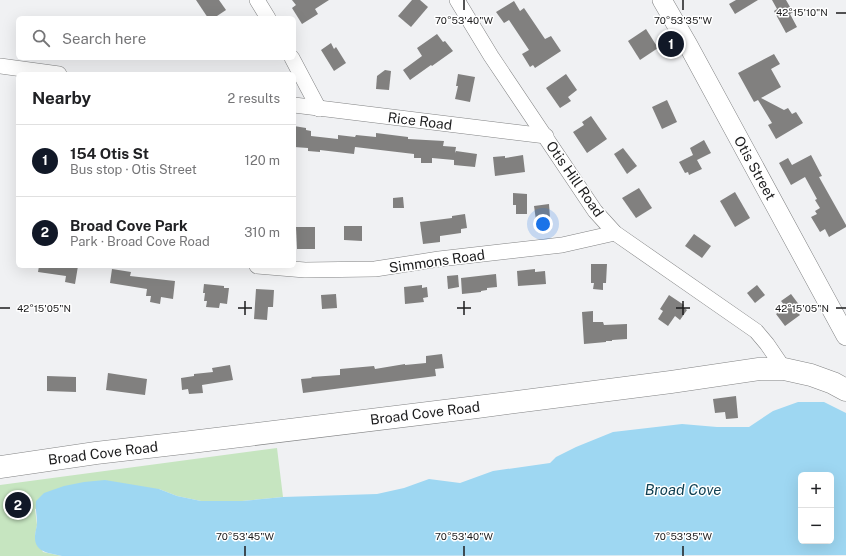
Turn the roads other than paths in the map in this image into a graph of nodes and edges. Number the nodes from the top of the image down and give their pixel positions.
1 (257, 0) edge
2 (457, 0) edge
3 (662, 0) edge
4 (267, 16) edge
5 (293, 60) edge
6 (0, 66) edge
7 (44, 72) edge
8 (296, 105) edge
9 (319, 109) junction
10 (546, 136) junction
11 (615, 233) junction
12 (281, 268) edge
13 (846, 336) edge
14 (784, 369) junction
15 (846, 390) edge
16 (0, 467) edge

1 - 4 street
2 - 10 street, Otis Hill Road
3 - 13 street, Otis Street
5 - 9 street
6 - 7 street
8 - 9 street, Rice Road
9 - 10 street, Rice Road
10 - 11 street, Otis Hill Road
11 - 12 street, Simmons Road
11 - 14 street, Otis Hill Road
14 - 15 main road, Broad Cove Road
14 - 16 main road, Broad Cove Road

